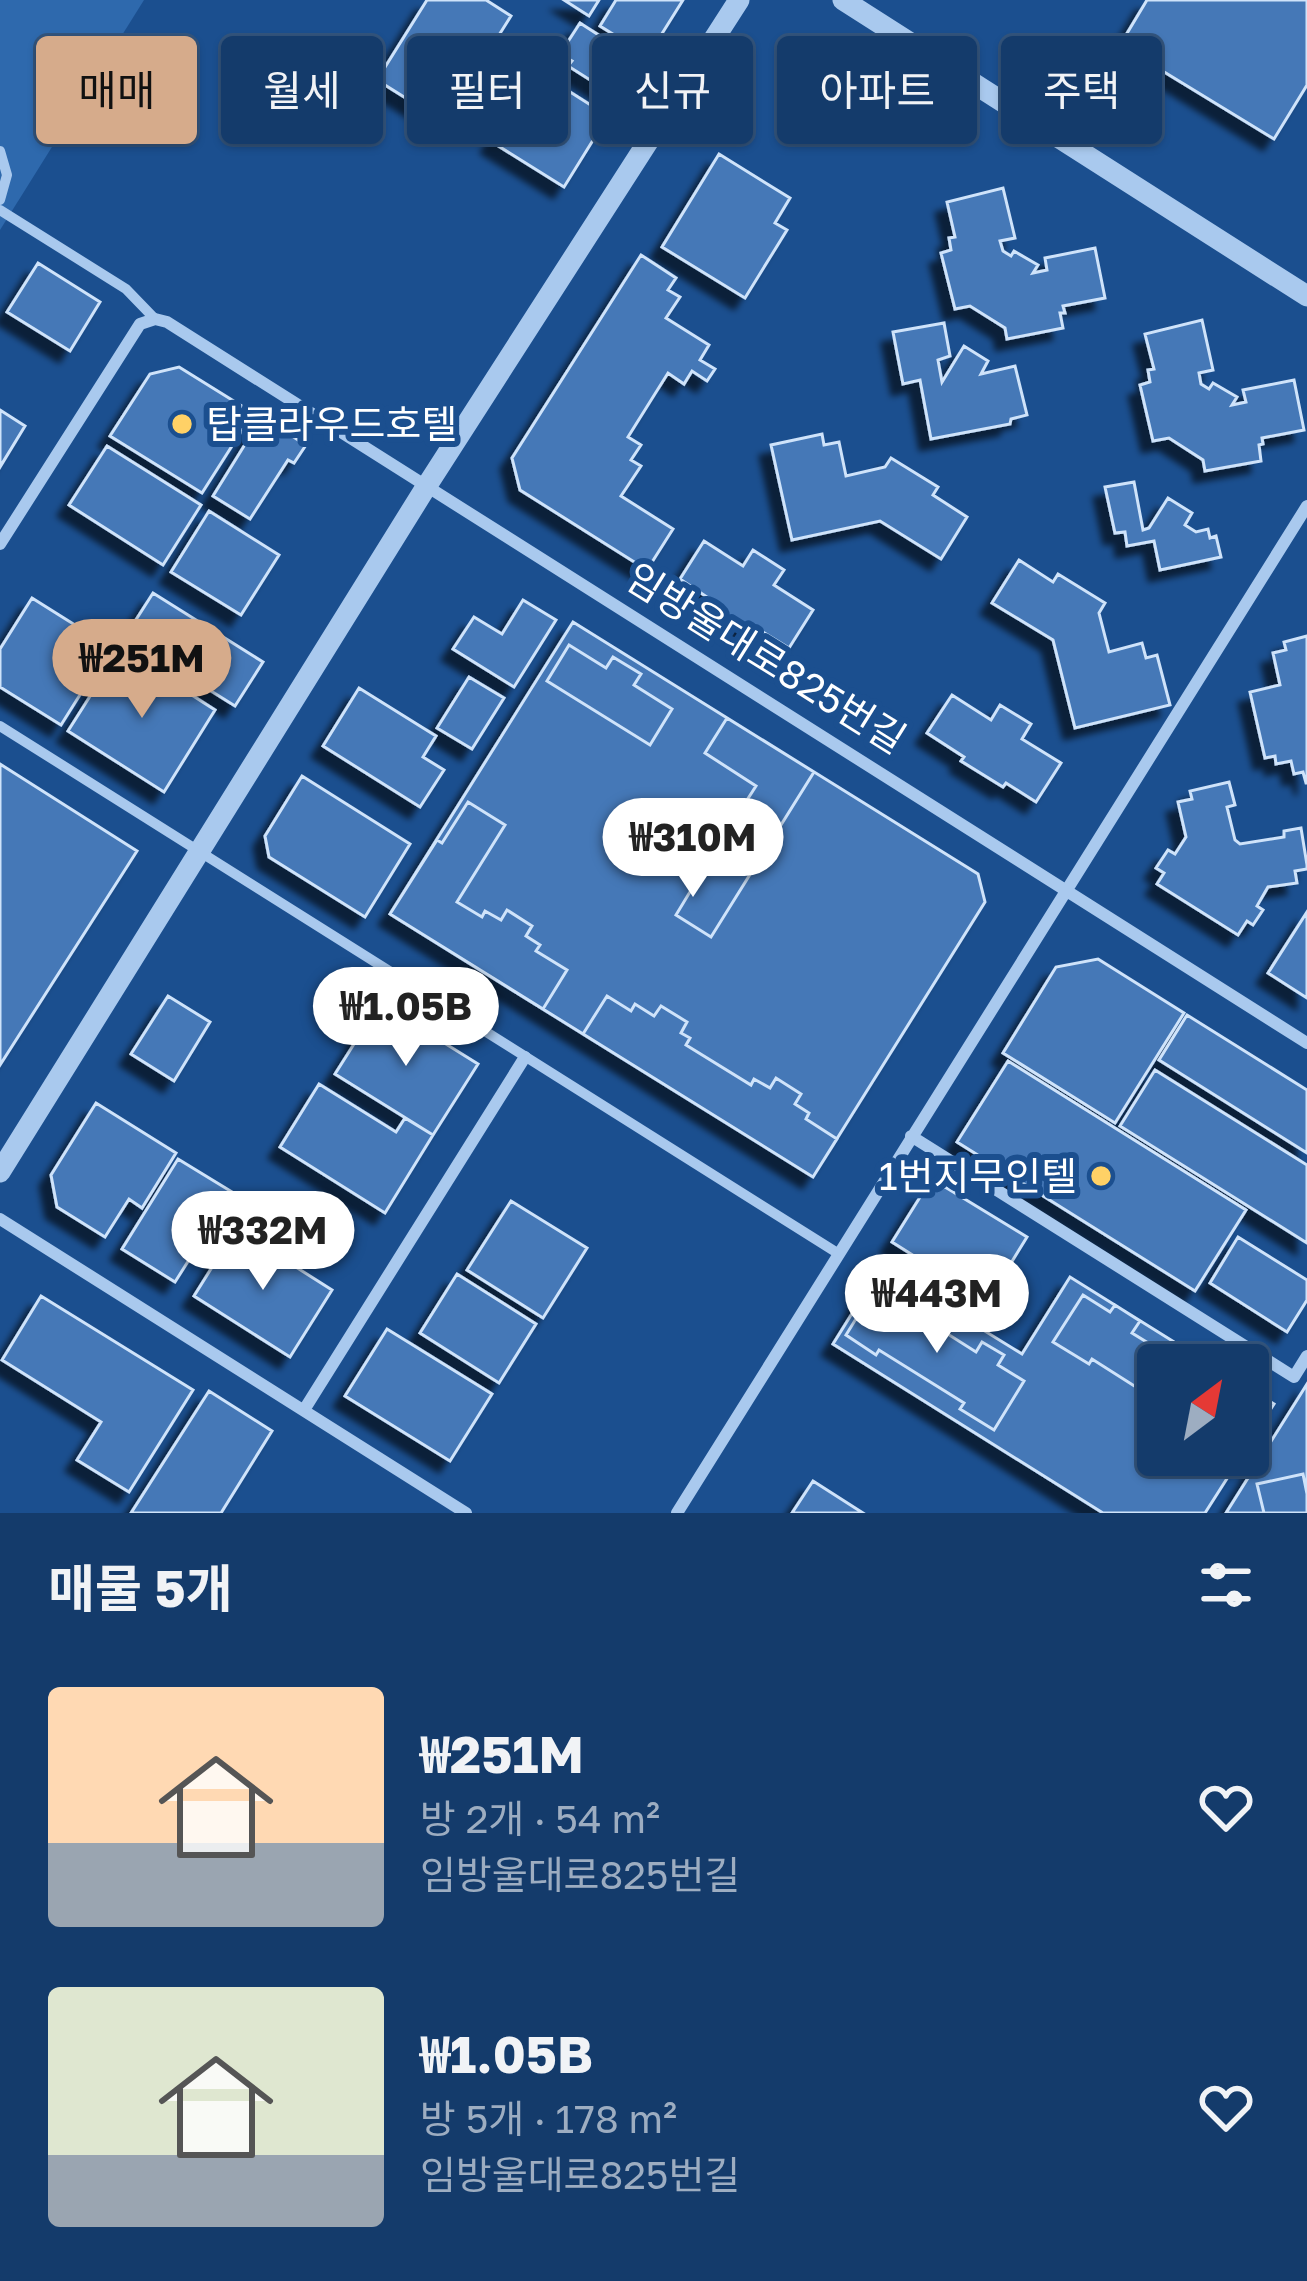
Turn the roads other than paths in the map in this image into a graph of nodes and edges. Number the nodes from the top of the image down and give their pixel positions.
1 (739, 0) edge
2 (843, 0) edge
3 (0, 151) edge
4 (0, 200) edge
5 (0, 209) edge
6 (1307, 296) edge
7 (155, 319) junction
8 (426, 487) junction
9 (1307, 506) edge
10 (0, 544) edge
11 (0, 726) edge
12 (201, 852) junction
13 (1067, 891) junction
14 (1307, 1043) edge
15 (525, 1057) junction
16 (911, 1136) junction
17 (0, 1172) edge
18 (0, 1219) edge
19 (838, 1254) junction
20 (1307, 1356) edge
21 (304, 1410) junction
22 (466, 1513) edge
23 (677, 1513) edge

1 - 8 street
2 - 6 street
3 - 4 street
5 - 7 street
7 - 8 street, 임방울대로825번길
7 - 10 street
8 - 12 street
8 - 13 street, 임방울대로825번길
9 - 13 street
11 - 12 street
12 - 15 street
12 - 17 street
13 - 14 street, 임방울대로825번길
13 - 16 street
15 - 19 street
15 - 21 street
16 - 19 street
16 - 20 street
18 - 21 street
19 - 23 street
21 - 22 street

